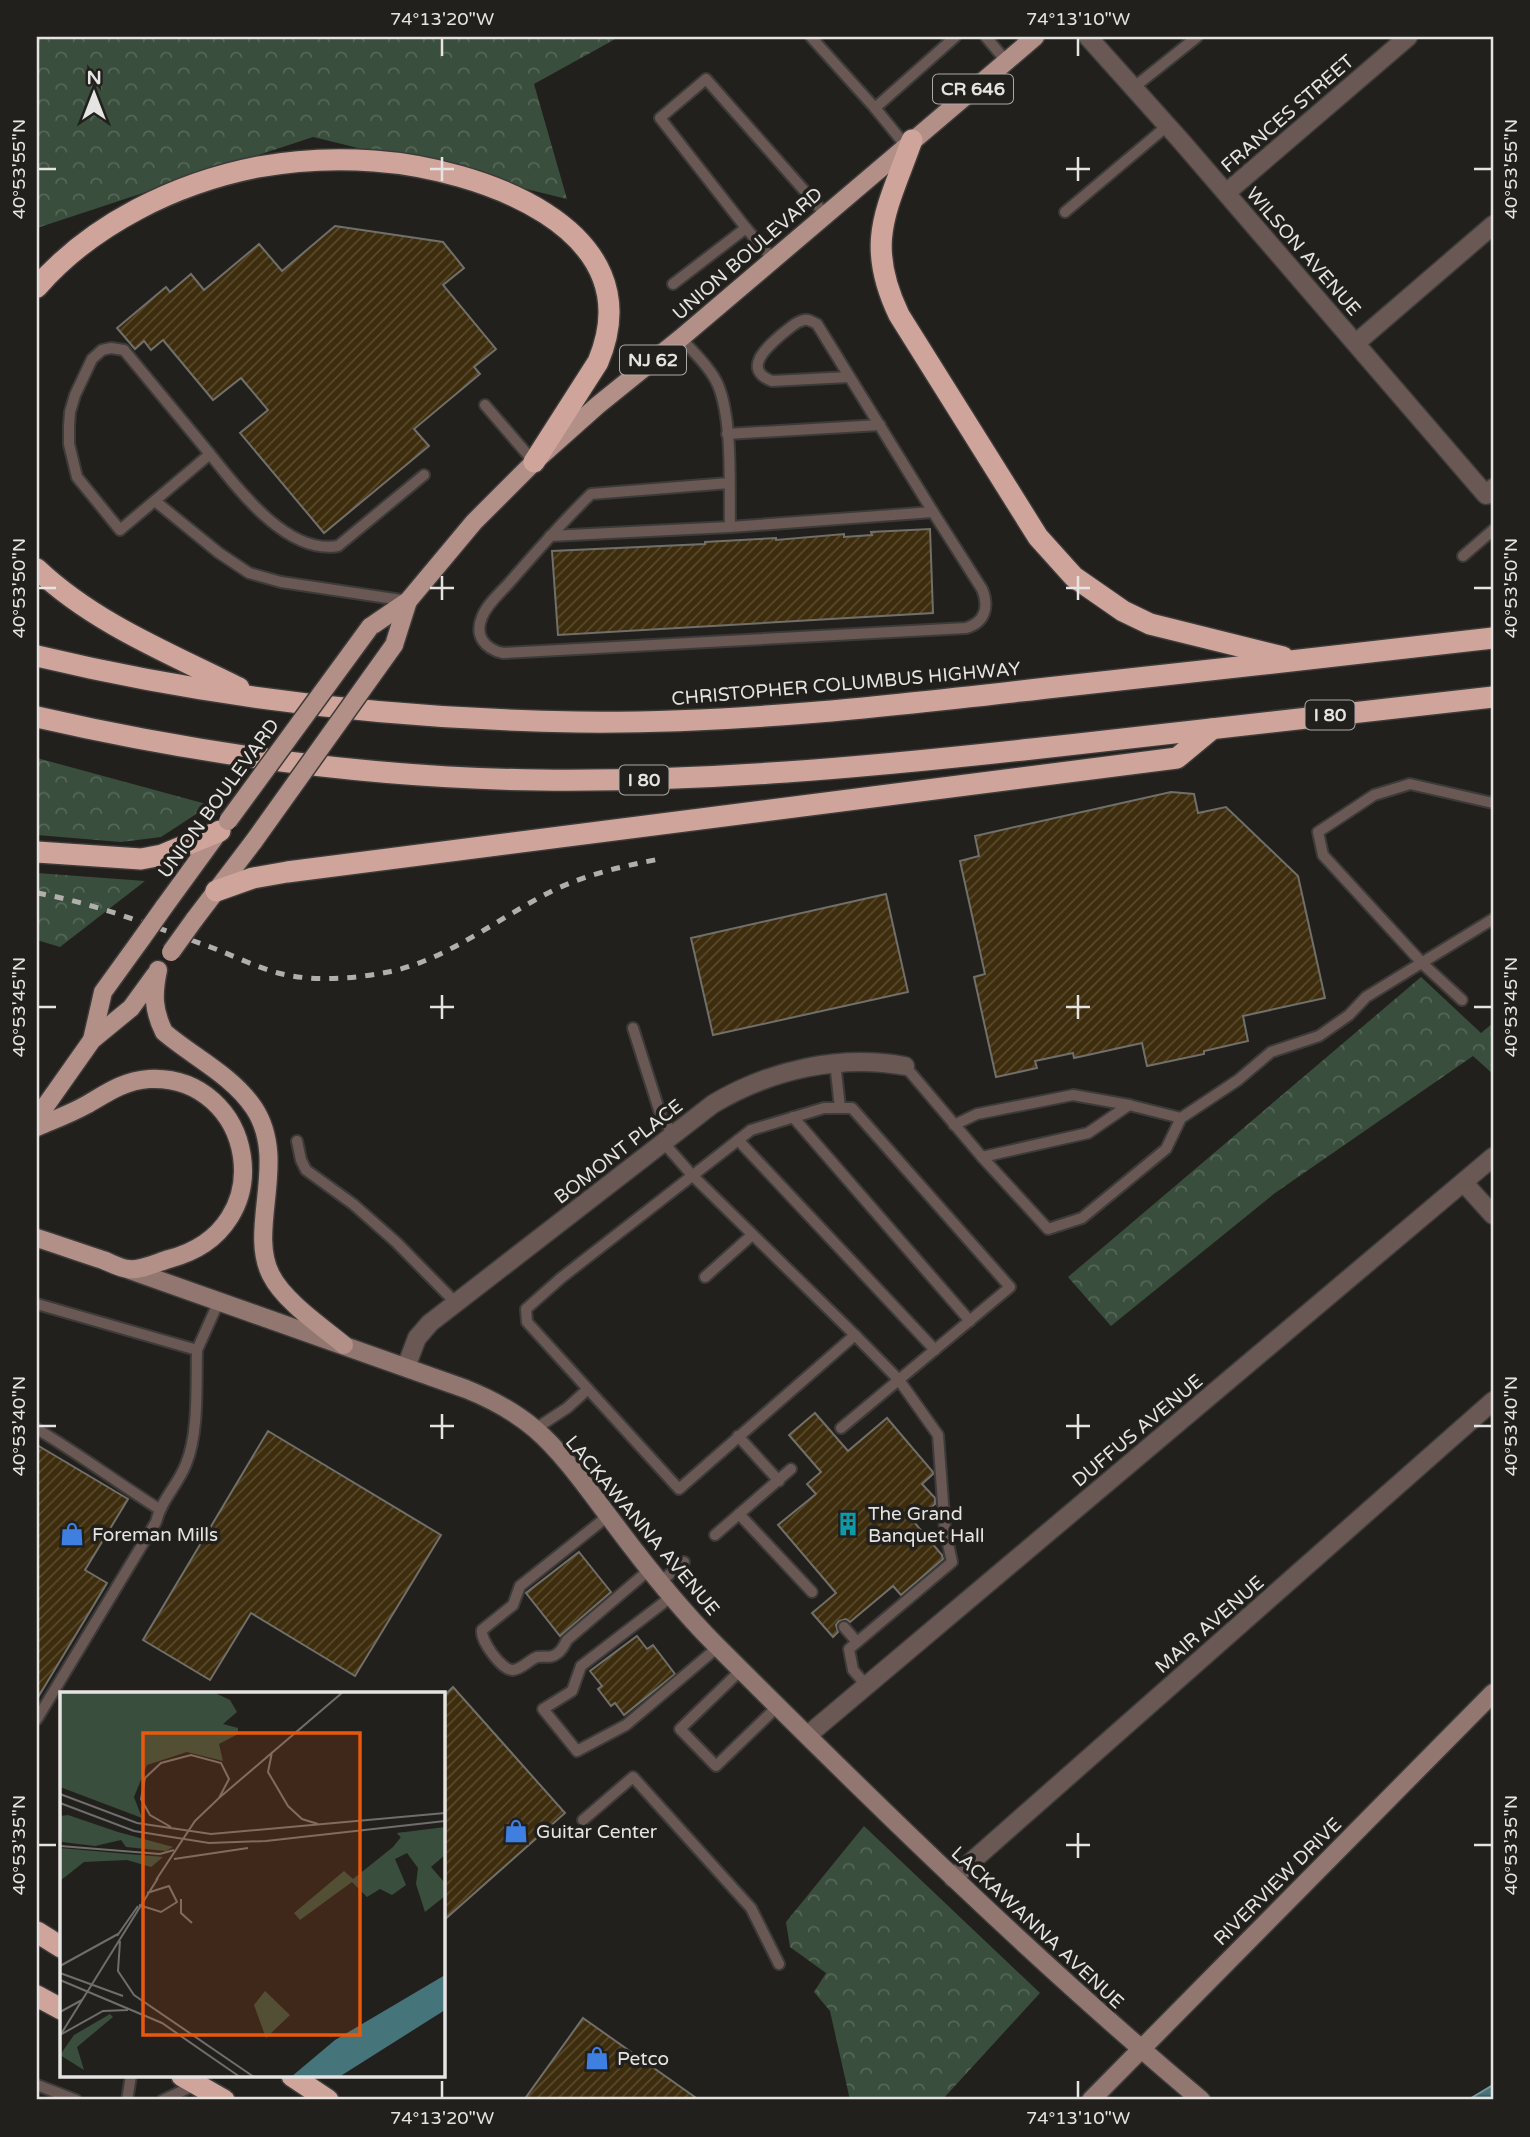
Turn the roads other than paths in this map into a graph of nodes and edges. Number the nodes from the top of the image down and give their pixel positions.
1 (811, 37) edge
2 (954, 37) edge
3 (986, 37) edge
4 (1035, 37) edge
5 (1088, 37) edge
6 (1197, 37) edge
7 (1408, 37) edge
8 (1006, 61) junction
9 (1133, 88) junction
10 (875, 108) junction
11 (1167, 125) junction
12 (909, 143) junction
13 (1226, 193) junction
14 (1065, 212) dead end
15 (825, 214) junction
16 (1493, 225) edge
17 (746, 228) junction
18 (772, 258) junction
19 (673, 284) dead end
20 (37, 287) edge
21 (681, 338) junction
22 (1356, 343) junction
23 (849, 377) junction
24 (485, 405) dead end
25 (880, 425) junction
26 (727, 434) junction
27 (210, 454) junction
28 (534, 462) junction
29 (424, 475) dead end
30 (729, 483) junction
31 (1491, 495) edge
32 (155, 501) junction
33 (933, 512) junction
34 (730, 527) junction
35 (1493, 530) edge
36 (550, 536) junction
37 (1463, 556) dead end
38 (37, 569) edge
39 (408, 601) junction
40 (1493, 638) edge
41 (37, 656) edge
42 (1297, 660) junction
43 (257, 696) junction
44 (1493, 697) edge
45 (37, 717) edge
46 (1212, 729) junction
47 (1493, 803) edge
48 (224, 826) junction
49 (37, 852) edge
50 (216, 891) junction
51 (1493, 919) edge
52 (1423, 964) junction
53 (158, 970) junction
54 (1462, 1000) dead end
55 (633, 1028) dead end
56 (92, 1040) junction
57 (835, 1062) junction
58 (905, 1066) joint
59 (1129, 1105) junction
60 (840, 1108) junction
61 (793, 1117) junction
62 (37, 1118) edge
63 (1181, 1118) junction
64 (954, 1125) junction
65 (37, 1127) edge
66 (669, 1138) junction
67 (738, 1140) junction
68 (297, 1141) dead end
69 (982, 1157) junction
70 (1493, 1157) edge
71 (692, 1175) junction
72 (1464, 1183) junction
73 (1493, 1215) edge
74 (752, 1235) junction
75 (37, 1238) edge
76 (130, 1270) junction
77 (705, 1277) dead end
78 (219, 1301) junction
79 (456, 1303) junction
80 (37, 1304) edge
81 (970, 1321) junction
82 (855, 1335) junction
83 (344, 1345) junction
84 (197, 1350) junction
85 (935, 1350) junction
86 (407, 1367) junction
87 (899, 1380) junction
88 (588, 1389) junction
89 (1493, 1401) edge
90 (841, 1428) dead end
91 (37, 1429) edge
92 (535, 1429) junction
93 (738, 1436) junction
94 (791, 1469) dead end
95 (779, 1480) junction
96 (159, 1508) junction
97 (739, 1514) junction
98 (608, 1516) junction
99 (715, 1535) dead end
100 (684, 1562) dead end
101 (654, 1577) junction
102 (812, 1592) dead end
103 (671, 1597) junction
104 (844, 1628) dead end
105 (857, 1642) junction
106 (718, 1647) junction
107 (741, 1670) junction
108 (866, 1685) junction
109 (1493, 1693) edge
110 (778, 1706) junction
111 (37, 1720) edge
112 (808, 1735) junction
113 (583, 1820) dead end
114 (953, 1878) junction
115 (779, 1964) dead end
116 (37, 1996) edge
117 (37, 2003) edge
118 (60, 2009) edge
119 (60, 2010) edge
120 (1140, 2049) junction
121 (131, 2078) edge
122 (295, 2078) edge
123 (190, 2080) edge
124 (37, 2085) edge
125 (76, 2100) edge
126 (127, 2100) edge
127 (163, 2100) edge
128 (224, 2100) edge
129 (328, 2100) edge
130 (1091, 2100) edge
131 (1201, 2100) edge

1 - 10 lane
2 - 10 lane
3 - 8 lane
4 - 8 main road, UNION BOULEVARD / CR 646
5 - 9 street, WILSON AVENUE
6 - 9 lane
7 - 13 street, FRANCES STREET
8 - 12 main road, UNION BOULEVARD / CR 646
9 - 11 street, WILSON AVENUE
10 - 12 lane
11 - 13 street, WILSON AVENUE
11 - 14 lane
12 - 15 main road, UNION BOULEVARD / NJ 62
12 - 42 highway
13 - 22 street, WILSON AVENUE
15 - 17 lane
15 - 18 main road, UNION BOULEVARD / NJ 62
16 - 22 street
17 - 18 lane
17 - 19 lane
18 - 21 main road, UNION BOULEVARD / NJ 62
20 - 28 highway
21 - 26 lane
21 - 28 main road, UNION BOULEVARD / NJ 62
22 - 31 street, WILSON AVENUE
23 - 23 lane
23 - 25 lane
24 - 28 lane
25 - 26 lane
25 - 33 lane
26 - 30 lane
27 - 29 lane
27 - 32 lane
27 - 32 lane
28 - 39 main road, UNION BOULEVARD / NJ 62
30 - 34 lane
30 - 36 lane
32 - 39 lane
33 - 34 lane
33 - 36 lane
34 - 36 lane
35 - 37 lane
38 - 43 highway
39 - 48 main road, UNION BOULEVARD / NJ 62, bridge
39 - 50 main road, UNION BOULEVARD / NJ 62, bridge
40 - 42 highway, CHRISTOPHER COLUMBUS HIGHWAY
41 - 43 highway, CHRISTOPHER COLUMBUS HIGHWAY
42 - 43 highway, CHRISTOPHER COLUMBUS HIGHWAY
44 - 46 highway, I 80
45 - 46 highway, I 80
46 - 50 highway
47 - 52 lane
48 - 49 highway
48 - 56 main road, UNION BOULEVARD / NJ 62, bridge
50 - 53 main road, UNION BOULEVARD / NJ 62, bridge
51 - 52 lane
52 - 54 lane
52 - 63 lane
53 - 56 main road, UNION BOULEVARD / NJ 62
53 - 83 main road
55 - 66 lane
56 - 62 main road, UNION BOULEVARD / NJ 62
57 - 58 street, BOMONT PLACE
57 - 60 lane
57 - 66 street, BOMONT PLACE
58 - 64 lane
59 - 63 lane
59 - 64 lane
59 - 69 lane
60 - 61 lane
60 - 81 lane
61 - 67 lane
61 - 81 lane
63 - 69 lane
64 - 69 lane
65 - 76 main road
66 - 71 lane
66 - 79 street, BOMONT PLACE
67 - 71 lane
67 - 85 lane
68 - 79 lane
70 - 72 street, DUFFUS AVENUE
71 - 74 lane
71 - 88 lane
72 - 73 street
72 - 108 street, DUFFUS AVENUE
74 - 77 lane
74 - 82 lane
75 - 76 main road, LACKAWANNA AVENUE
76 - 78 street, LACKAWANNA AVENUE
78 - 83 street, LACKAWANNA AVENUE
78 - 84 lane
79 - 86 street, BOMONT PLACE
80 - 84 lane
81 - 85 lane
82 - 87 lane
82 - 93 lane
83 - 86 street, LACKAWANNA AVENUE
84 - 96 lane
85 - 87 lane
86 - 92 street, LACKAWANNA AVENUE
87 - 90 lane
87 - 105 lane
88 - 92 lane
88 - 93 lane
89 - 114 street, MAIR AVENUE
91 - 96 lane
92 - 98 street, LACKAWANNA AVENUE
93 - 95 lane
94 - 95 lane
95 - 97 lane
96 - 111 lane
97 - 99 lane
97 - 102 lane
98 - 101 street, LACKAWANNA AVENUE
98 - 101 lane
100 - 101 lane
101 - 103 street, LACKAWANNA AVENUE
103 - 106 street, LACKAWANNA AVENUE
103 - 106 lane
104 - 105 lane
105 - 108 lane
106 - 107 street, LACKAWANNA AVENUE
107 - 110 street, LACKAWANNA AVENUE
107 - 110 lane
108 - 112 street, DUFFUS AVENUE
109 - 120 street, RIVERVIEW DRIVE
110 - 112 street, LACKAWANNA AVENUE
112 - 114 street, LACKAWANNA AVENUE
113 - 115 lane
114 - 120 street, LACKAWANNA AVENUE
116 - 118 highway
117 - 119 highway
120 - 130 street, RIVERVIEW DRIVE
120 - 131 street, LACKAWANNA AVENUE
121 - 126 lane
122 - 129 highway
123 - 127 lane
123 - 128 highway
124 - 125 lane

